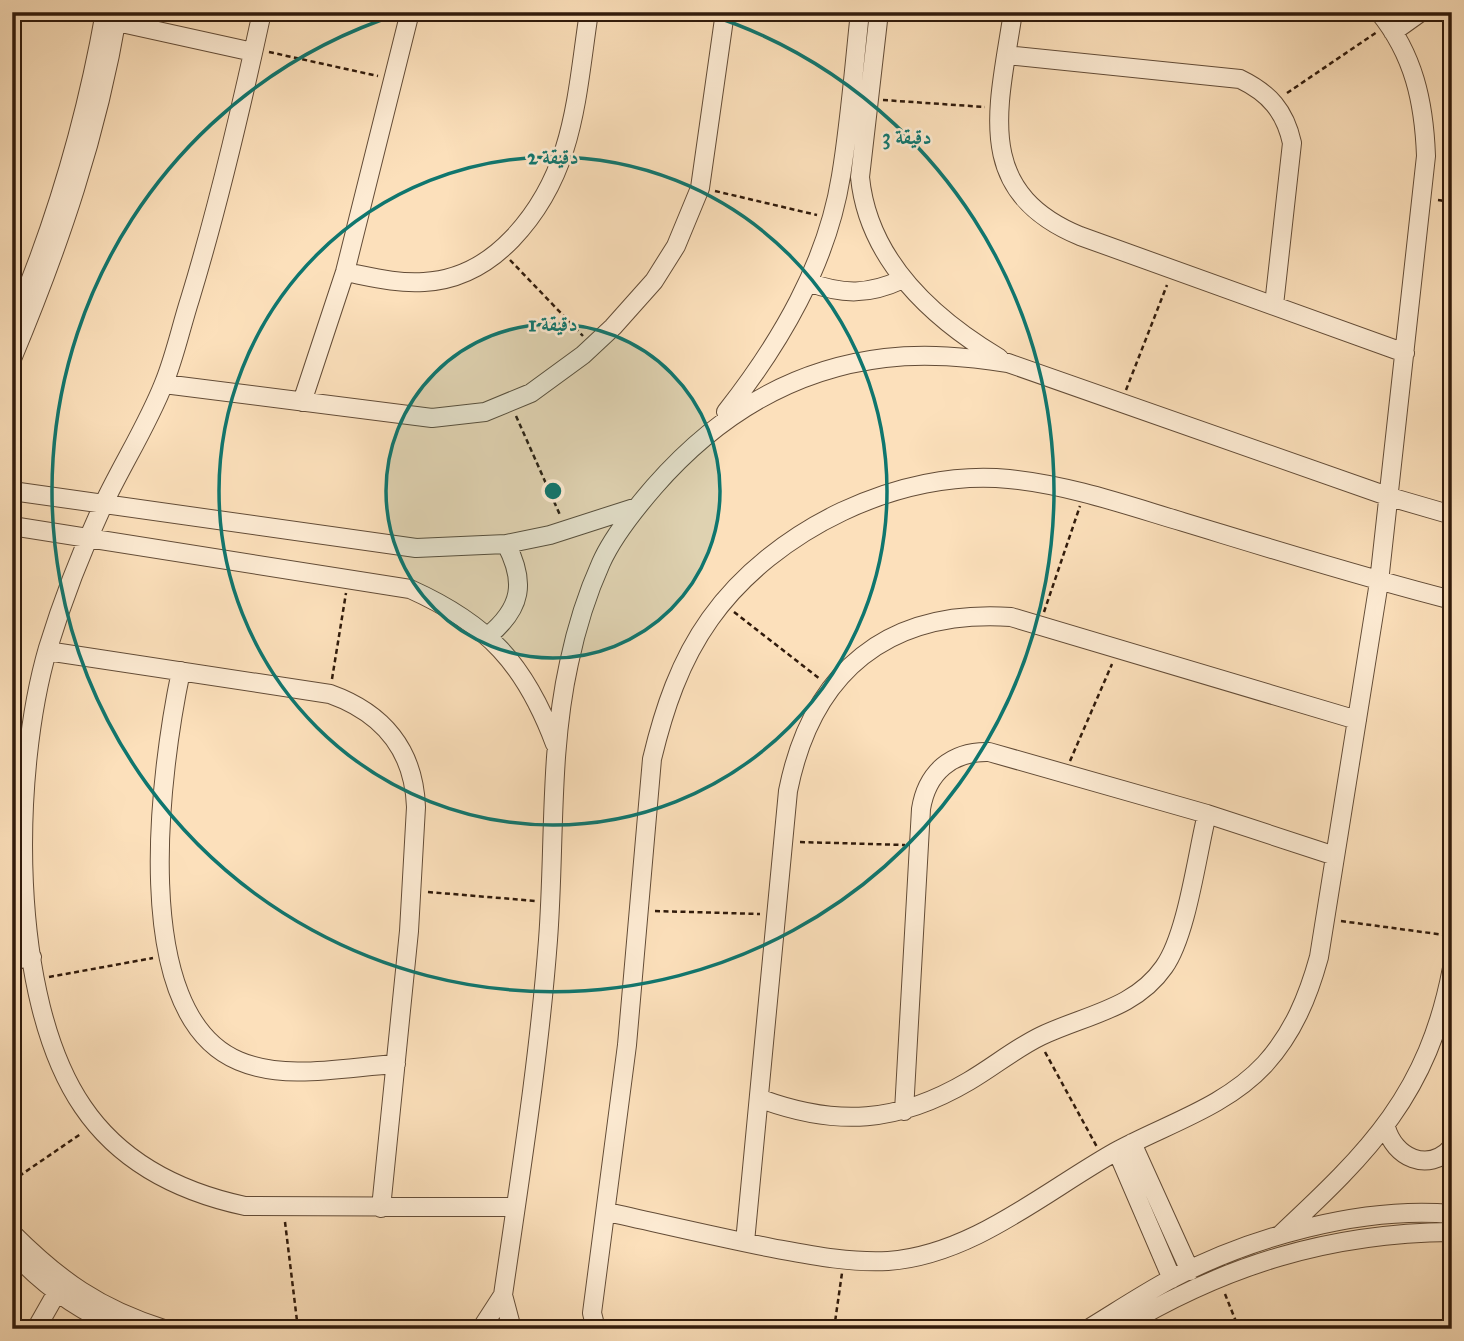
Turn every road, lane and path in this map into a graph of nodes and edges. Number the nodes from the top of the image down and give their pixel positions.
1 (262, 12) edge
2 (410, 12) edge
3 (589, 12) edge
4 (725, 12) edge
5 (860, 12) edge
6 (879, 12) edge
7 (1013, 12) edge
8 (1421, 12) edge
9 (114, 16) edge
10 (1387, 23) edge
11 (253, 51) junction
12 (1006, 55) junction
13 (392, 79) junction
14 (869, 99) junction
15 (1274, 102) junction
16 (999, 108) junction
17 (700, 188) junction
18 (831, 218) junction
19 (501, 250) junction
20 (1173, 269) junction
21 (345, 272) junction
22 (903, 279) junction
23 (807, 282) junction
24 (1274, 305) junction
25 (12, 326) edge
26 (593, 346) junction
27 (1405, 353) junction
28 (12, 359) edge
29 (1008, 363) junction
30 (164, 384) junction
31 (302, 402) junction
32 (1122, 402) junction
33 (510, 403) junction
34 (716, 425) junction
35 (12, 491) edge
36 (1084, 493) junction
37 (1390, 496) junction
38 (104, 504) junction
39 (636, 507) junction
40 (1452, 515) edge
41 (12, 526) edge
42 (567, 530) junction
43 (89, 537) junction
44 (506, 544) junction
45 (348, 579) junction
46 (1379, 582) junction
47 (1452, 600) edge
48 (723, 604) junction
49 (1040, 625) junction
50 (488, 636) junction
51 (1119, 649) junction
52 (47, 651) junction
53 (181, 671) junction
54 (831, 687) junction
55 (330, 694) junction
56 (1357, 720) junction
57 (557, 749) junction
58 (1064, 773) junction
59 (1207, 814) junction
60 (783, 841) junction
61 (919, 845) junction
62 (1335, 856) junction
63 (412, 891) junction
64 (550, 902) junction
65 (640, 911) junction
66 (777, 914) junction
67 (1325, 919) junction
68 (1452, 936) edge
69 (170, 955) junction
70 (32, 957) junction
71 (12, 960) edge
72 (1452, 968) edge
73 (36, 980) junction
74 (1037, 1038) junction
75 (396, 1064) junction
76 (761, 1099) junction
77 (904, 1111) junction
78 (96, 1124) junction
79 (1386, 1127) junction
80 (1452, 1147) edge
81 (1117, 1151) junction
82 (12, 1181) edge
83 (515, 1207) junction
84 (381, 1208) junction
85 (284, 1209) junction
86 (607, 1212) junction
87 (1452, 1214) edge
88 (1452, 1232) edge
89 (12, 1233) edge
90 (1278, 1238) junction
91 (745, 1242) junction
92 (12, 1251) edge
93 (844, 1259) junction
94 (1190, 1270) junction
95 (1219, 1278) junction
96 (1171, 1279) junction
97 (57, 1292) junction
98 (502, 1295) junction
99 (594, 1321) edge
100 (36, 1329) edge
101 (123, 1329) edge
102 (163, 1329) edge
103 (298, 1329) edge
104 (481, 1329) edge
105 (512, 1329) edge
106 (582, 1329) edge
107 (834, 1329) edge
108 (1088, 1329) edge
109 (1119, 1329) edge
110 (1239, 1329) edge

1 - 11 street
2 - 13 street
3 - 19 street
4 - 17 street
5 - 18 street
6 - 14 street
7 - 12 street
8 - 10 street
9 - 11 street
9 - 25 street
9 - 28 street
10 - 15 path
10 - 27 street
11 - 13 path
11 - 30 street
12 - 15 street
12 - 16 street
13 - 21 street
14 - 16 path
14 - 22 street
15 - 24 street
16 - 20 street
17 - 18 path
17 - 26 street
18 - 23 street
19 - 21 street
19 - 26 path
20 - 24 street
20 - 32 path
21 - 31 street
22 - 23 street
22 - 29 street
23 - 34 street
24 - 27 street
26 - 33 street
27 - 37 street
29 - 32 street
29 - 34 street
30 - 31 street
30 - 38 street
31 - 33 street
32 - 37 street
33 - 42 path
34 - 39 street
35 - 38 street
36 - 46 street
36 - 48 street
36 - 49 path
37 - 40 street
37 - 46 street
38 - 43 street
38 - 44 street
39 - 42 street
39 - 57 street
41 - 43 street
42 - 44 street
43 - 45 street
43 - 52 street
44 - 50 street
45 - 50 street
45 - 55 path
46 - 47 street
46 - 56 street
48 - 54 path
48 - 65 street
49 - 51 street
49 - 54 street
50 - 57 street
51 - 56 street
51 - 58 path
52 - 53 street
52 - 70 street
53 - 55 street
53 - 69 street
54 - 60 street
55 - 63 street
56 - 62 street
57 - 64 street
58 - 59 street
58 - 61 street
59 - 62 street
59 - 74 street
60 - 61 path
60 - 66 street
61 - 77 street
62 - 67 street
63 - 64 path
63 - 75 street
64 - 83 street
65 - 66 path
65 - 86 street
66 - 76 street
67 - 68 path
67 - 81 street
69 - 73 path
69 - 75 street
70 - 71 street
70 - 73 street
72 - 79 street
73 - 78 street
74 - 77 street
74 - 81 path
75 - 84 street
76 - 77 street
76 - 91 street
78 - 82 path
78 - 85 street
79 - 80 street
79 - 90 street
81 - 93 street
81 - 94 street
81 - 96 street
83 - 84 street
83 - 98 street
84 - 85 street
85 - 103 path
86 - 91 street
86 - 99 street
87 - 90 street
88 - 95 street
89 - 102 street
90 - 94 street
91 - 93 street
92 - 97 street
93 - 107 path
94 - 96 street
95 - 109 street
95 - 110 path
96 - 108 street
97 - 100 street
97 - 101 street
98 - 104 street
98 - 105 street
99 - 106 street

